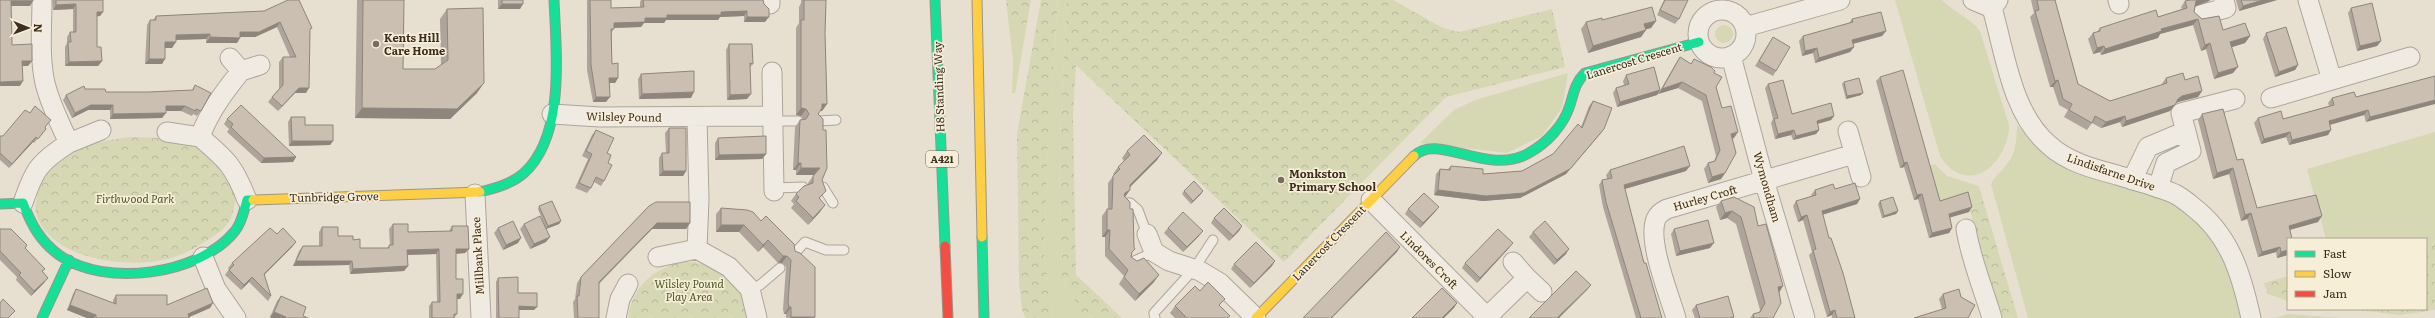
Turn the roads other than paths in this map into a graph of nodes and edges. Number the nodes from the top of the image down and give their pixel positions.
1 (42, 0) edge
2 (554, 0) edge
3 (935, 0) edge
4 (977, 0) edge
5 (1840, 0) edge
6 (1973, 0) edge
7 (2224, 0) edge
8 (2308, 0) edge
9 (1995, 4) edge
10 (1715, 5) edge
11 (2200, 15) edge
12 (1745, 27) junction
13 (1699, 42) junction
14 (1731, 56) junction
15 (2410, 57) dead end
16 (260, 65) dead end
17 (772, 72) dead end
18 (2332, 80) junction
19 (2271, 98) dead end
20 (2234, 99) dead end
21 (552, 114) junction
22 (697, 117) junction
23 (772, 119) junction
24 (836, 120) dead end
25 (798, 121) edge
26 (819, 121) edge
27 (101, 130) dead end
28 (1848, 131) dead end
29 (2186, 131) junction
30 (167, 132) dead end
31 (200, 137) junction
32 (69, 143) junction
33 (1854, 154) junction
34 (1861, 176) dead end
35 (1764, 180) junction
36 (2132, 180) junction
37 (803, 187) edge
38 (823, 187) edge
39 (2158, 188) junction
40 (774, 189) joint
41 (475, 194) junction
42 (247, 200) junction
43 (1371, 200) junction
44 (23, 203) junction
45 (833, 203) dead end
46 (1125, 203) edge
47 (0, 204) edge
48 (1966, 229) dead end
49 (1147, 234) joint
50 (1213, 240) dead end
51 (697, 249) junction
52 (844, 250) dead end
53 (1154, 252) junction
54 (794, 254) edge
55 (203, 257) junction
56 (658, 257) dead end
57 (69, 260) junction
58 (1132, 262) edge
59 (1513, 262) dead end
60 (780, 268) dead end
61 (1194, 269) junction
62 (1527, 278) junction
63 (628, 284) dead end
64 (750, 289) junction
65 (1542, 292) dead end
66 (1486, 317) edge
67 (42, 318) edge
68 (236, 318) edge
69 (481, 318) edge
70 (616, 318) edge
71 (757, 318) edge
72 (948, 318) edge
73 (984, 318) edge
74 (1156, 318) edge
75 (1256, 318) edge
76 (1676, 318) edge
77 (1804, 318) edge
78 (1992, 318) edge
79 (2251, 318) edge

1 - 32 street
2 - 21 main road, Tunbridge Grove
3 - 72 main road, H8 Standing Way / A421
4 - 73 main road
5 - 12 street
6 - 9 street
7 - 11 street
8 - 18 street
9 - 36 street, Lindisfarne Drive
10 - 12 street
10 - 13 street
12 - 14 street
13 - 14 street
13 - 43 main road, Lanercost Crescent
14 - 35 street, Wymondham
15 - 18 street
16 - 31 street
17 - 23 street
18 - 19 street
20 - 29 street
21 - 22 street, Wilsley Pound
21 - 41 main road, Tunbridge Grove
22 - 23 street, Wilsley Pound
22 - 51 street
23 - 25 lane
23 - 40 street
24 - 26 lane
27 - 32 street
28 - 33 street
29 - 36 street
29 - 39 street
30 - 31 street
31 - 42 street
32 - 44 street
33 - 34 street
33 - 35 street
35 - 76 street, Hurley Croft
35 - 77 street, Wymondham
36 - 39 street, Lindisfarne Drive
37 - 40 lane
38 - 45 lane
39 - 79 street, Lindisfarne Drive
41 - 42 main road, Tunbridge Grove
41 - 69 street, Millbank Place
42 - 55 main road
43 - 66 street, Lindores Croft
43 - 75 main road, Lanercost Crescent
44 - 47 main road
44 - 57 main road
46 - 49 lane
48 - 78 street
49 - 53 street
50 - 61 lane
51 - 56 street
51 - 64 street
52 - 54 lane
53 - 58 lane
53 - 61 street
55 - 57 main road
55 - 68 street
57 - 67 main road
59 - 62 street
60 - 64 lane
61 - 74 lane
61 - 75 street
62 - 65 street
62 - 66 street
63 - 70 street
64 - 71 street

